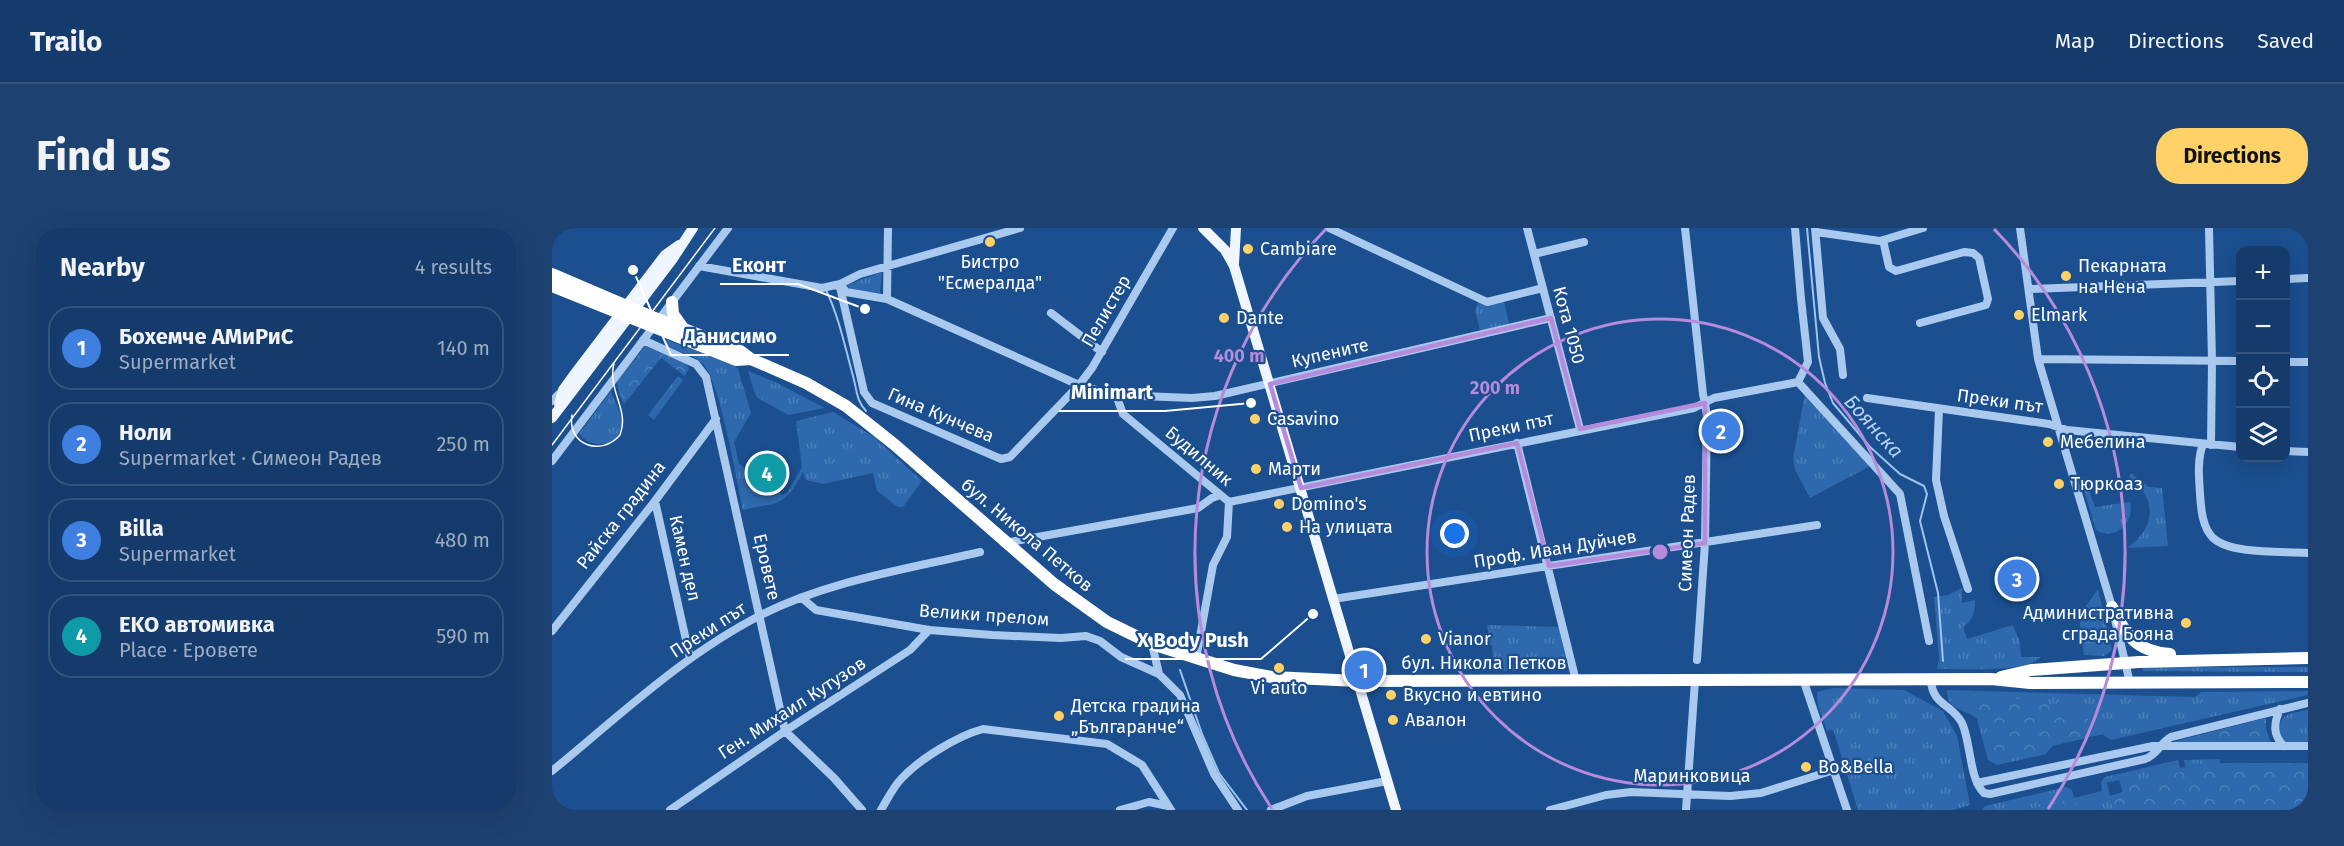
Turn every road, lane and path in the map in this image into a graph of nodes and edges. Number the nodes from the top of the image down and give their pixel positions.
1 (684, 228) edge
2 (693, 228) edge
3 (728, 228) edge
4 (888, 228) edge
5 (1020, 228) edge
6 (1173, 228) edge
7 (1203, 228) edge
8 (1236, 228) edge
9 (1329, 228) edge
10 (1527, 228) edge
11 (1685, 228) edge
12 (1795, 228) edge
13 (1923, 228) edge
14 (2020, 228) edge
15 (2209, 228) edge
16 (1816, 230) edge
17 (1882, 240) junction
18 (1584, 242) dead end
19 (681, 243) junction
20 (1534, 254) junction
21 (699, 266) junction
22 (1234, 266) junction
23 (886, 267) junction
24 (552, 274) edge
25 (2308, 278) edge
26 (2290, 279) edge
27 (2236, 280) edge
28 (2211, 282) junction
29 (552, 286) edge
30 (831, 286) junction
31 (1543, 288) junction
32 (2029, 289) junction
33 (887, 299) junction
34 (672, 302) junction
35 (627, 312) junction
36 (1051, 314) dead end
37 (1551, 318) junction
38 (656, 323) junction
39 (1920, 323) dead end
40 (682, 328) junction
41 (643, 340) junction
42 (1102, 352) junction
43 (751, 359) junction
44 (2038, 359) junction
45 (2212, 361) junction
46 (2236, 362) edge
47 (2290, 362) edge
48 (2308, 362) edge
49 (1843, 375) dead end
50 (1798, 382) junction
51 (1270, 384) junction
52 (1079, 385) junction
53 (1116, 395) junction
54 (1867, 399) dead end
55 (1705, 403) junction
56 (1939, 409) junction
57 (554, 410) edge
58 (716, 419) junction
59 (2057, 426) junction
60 (1580, 429) junction
61 (1517, 443) junction
62 (2207, 444) junction
63 (2236, 447) edge
64 (2290, 451) edge
65 (2308, 452) edge
66 (1010, 457) joint
67 (552, 461) edge
68 (1301, 488) junction
69 (1220, 495) junction
70 (655, 501) junction
71 (1229, 502) junction
72 (1817, 525) dead end
73 (1004, 543) junction
74 (1705, 543) junction
75 (980, 552) dead end
76 (2308, 553) edge
77 (1548, 566) junction
78 (1968, 589) dead end
79 (802, 598) junction
80 (1334, 599) junction
81 (2112, 607) junction
82 (761, 615) junction
83 (929, 630) junction
84 (552, 631) edge
85 (1929, 641) dead end
86 (1152, 644) junction
87 (690, 658) junction
88 (2308, 658) edge
89 (1196, 659) junction
90 (2194, 659) junction
91 (1697, 660) dead end
92 (2125, 663) junction
93 (1160, 674) junction
94 (1991, 679) junction
95 (1695, 680) junction
96 (1803, 680) junction
97 (1931, 680) junction
98 (1358, 681) junction
99 (1576, 681) junction
100 (2308, 682) edge
101 (2130, 683) junction
102 (2308, 703) edge
103 (2280, 709) junction
104 (785, 731) junction
105 (2162, 745) junction
106 (2284, 746) junction
107 (2308, 746) edge
108 (2045, 769) junction
109 (1834, 770) junction
110 (552, 771) edge
111 (1387, 781) junction
112 (2048, 781) junction
113 (1977, 783) junction
114 (1686, 794) junction
115 (1169, 808) edge
116 (670, 810) edge
117 (862, 810) edge
118 (881, 810) edge
119 (1120, 810) edge
120 (1238, 810) edge
121 (1271, 810) edge
122 (1396, 810) edge
123 (1550, 810) edge
124 (1686, 810) edge
125 (1847, 810) edge

1 - 19 street
2 - 19 main road
3 - 21 street
4 - 23 street
5 - 23 street
6 - 42 street, Пелистер
7 - 22 main road
8 - 22 main road
9 - 31 street
10 - 20 street, Кота 1050
11 - 55 street, Симеон Радев
12 - 50 street
13 - 17 street
14 - 32 street
15 - 28 street
16 - 17 street
16 - 49 street
17 - 39 street
18 - 20 street
19 - 35 main road
20 - 31 street, Кота 1050
21 - 30 street
21 - 34 street
22 - 51 main road
23 - 30 street
23 - 33 street
24 - 35 highway, бул. Никола Петков
25 - 26 street
27 - 28 street
28 - 32 street
28 - 45 street
29 - 35 highway, бул. Никола Петков
30 - 33 street
30 - 66 street, Гина Кунчева
31 - 37 street, Кота 1050
32 - 44 street
33 - 52 street
34 - 38 street
34 - 40 highway
35 - 38 highway, бул. Никола Петков
35 - 57 main road
35 - 57 main road
36 - 42 street
37 - 51 street, Купените
37 - 60 street, Кота 1050
38 - 40 highway, бул. Никола Петков
38 - 41 street
38 - 43 highway, бул. Никола Петков
40 - 43 highway, бул. Никола Петков
41 - 58 street, Еровете
41 - 67 street
42 - 52 street, Пелистер
43 - 73 highway, бул. Никола Петков
44 - 45 street
44 - 59 street
45 - 46 street
45 - 62 street
47 - 48 street
50 - 55 street, Преки път
50 - 85 street
51 - 53 street, Купените
51 - 68 main road
52 - 53 street, Купените
52 - 66 street, Пелистер
53 - 69 street, Будилник
54 - 56 street, Преки път
55 - 60 street, Преки път
55 - 74 street, Симеон Радев
56 - 59 street, Преки път
56 - 78 street
58 - 70 street, Райска градина
58 - 82 street, Еровете
59 - 62 street, Преки път
59 - 81 street
60 - 61 street, Преки път
61 - 68 street, Преки път
61 - 77 street
62 - 63 street, Преки път
62 - 76 street
64 - 65 street
68 - 71 street, Преки път
68 - 80 main road
69 - 71 street, Будилник
69 - 73 street
70 - 84 street, Райска градина
70 - 87 street, Камен дел
71 - 89 street, Будилник
72 - 74 street, Проф. Иван Дуйчев
73 - 86 highway, бул. Никола Петков
74 - 77 street, Проф. Иван Дуйчев
74 - 91 street, Симеон Радев
75 - 79 street, Преки път
77 - 80 street, Проф. Иван Дуйчев
77 - 99 street
79 - 82 street, Преки път
79 - 83 street, Велики прелом
80 - 98 main road
81 - 90 highway
81 - 92 street
82 - 87 street, Преки път
82 - 104 street, Еровете
83 - 93 street, Велики прелом
83 - 104 street, Ген. Михаил Кутузов
86 - 89 highway, бул. Никола Петков
86 - 93 street
87 - 110 street, Преки път
88 - 90 highway
89 - 98 highway, бул. Никола Петков
90 - 92 highway, бул. Никола Петков
92 - 94 highway, бул. Никола Петков
92 - 101 street
93 - 120 street
94 - 97 highway, бул. Никола Петков
94 - 101 highway, бул. Никола Петков
95 - 96 highway, бул. Никола Петков
95 - 99 highway, бул. Никола Петков
95 - 114 street
96 - 97 highway, бул. Никола Петков
96 - 109 street
97 - 113 street
98 - 99 highway, бул. Никола Петков
98 - 111 main road
100 - 101 highway, бул. Никола Петков
102 - 103 street
103 - 105 street
103 - 106 street
104 - 116 street, Ген. Михаил Кутузов
104 - 117 street
105 - 106 street
105 - 108 street
105 - 112 street
106 - 107 street
108 - 112 street
108 - 113 street
109 - 114 street, Маринковица
109 - 125 street
111 - 121 street
111 - 122 main road
112 - 113 street
114 - 123 street, Маринковица
114 - 124 street
115 - 118 street
115 - 119 street

